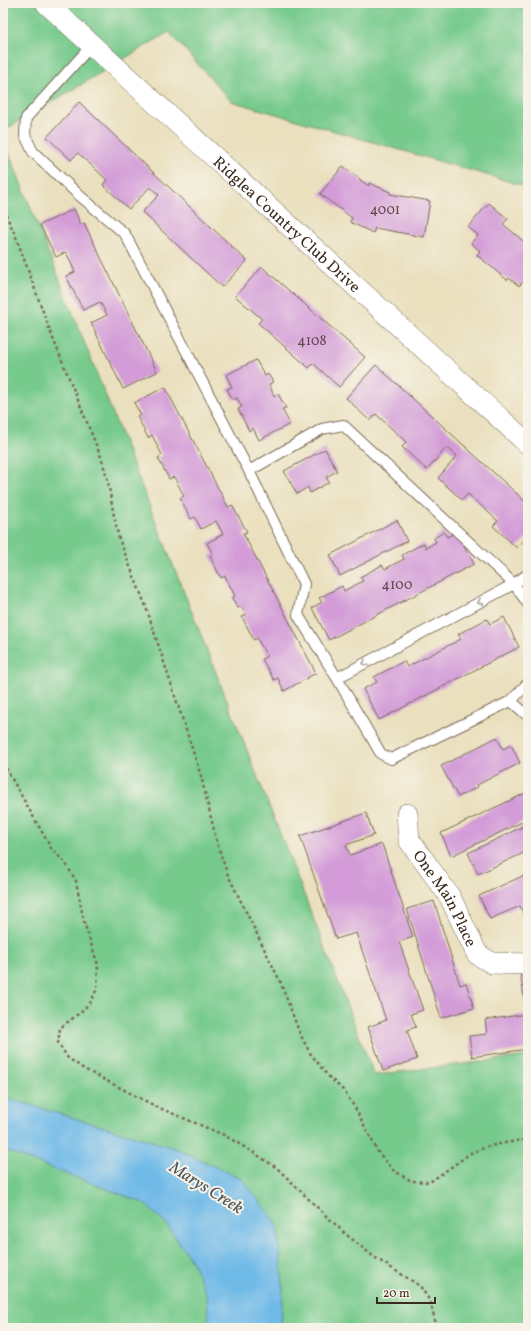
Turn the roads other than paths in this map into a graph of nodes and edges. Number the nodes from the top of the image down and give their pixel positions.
1 (46, 3) edge
2 (91, 46) junction
3 (528, 444) edge
4 (249, 471) junction
5 (528, 574) edge
6 (514, 584) junction
7 (528, 604) edge
8 (337, 678) junction
9 (528, 683) edge
10 (511, 701) junction
11 (528, 716) edge
12 (407, 814) dead end
13 (528, 964) edge

1 - 2 street, Ridglea Country Club Drive
2 - 3 street, Ridglea Country Club Drive
2 - 4 lane
4 - 6 lane
4 - 8 lane
5 - 6 lane
6 - 7 lane
6 -> 8 lane
8 - 10 lane
9 - 10 lane
10 - 11 lane
12 - 13 street, One Main Place

